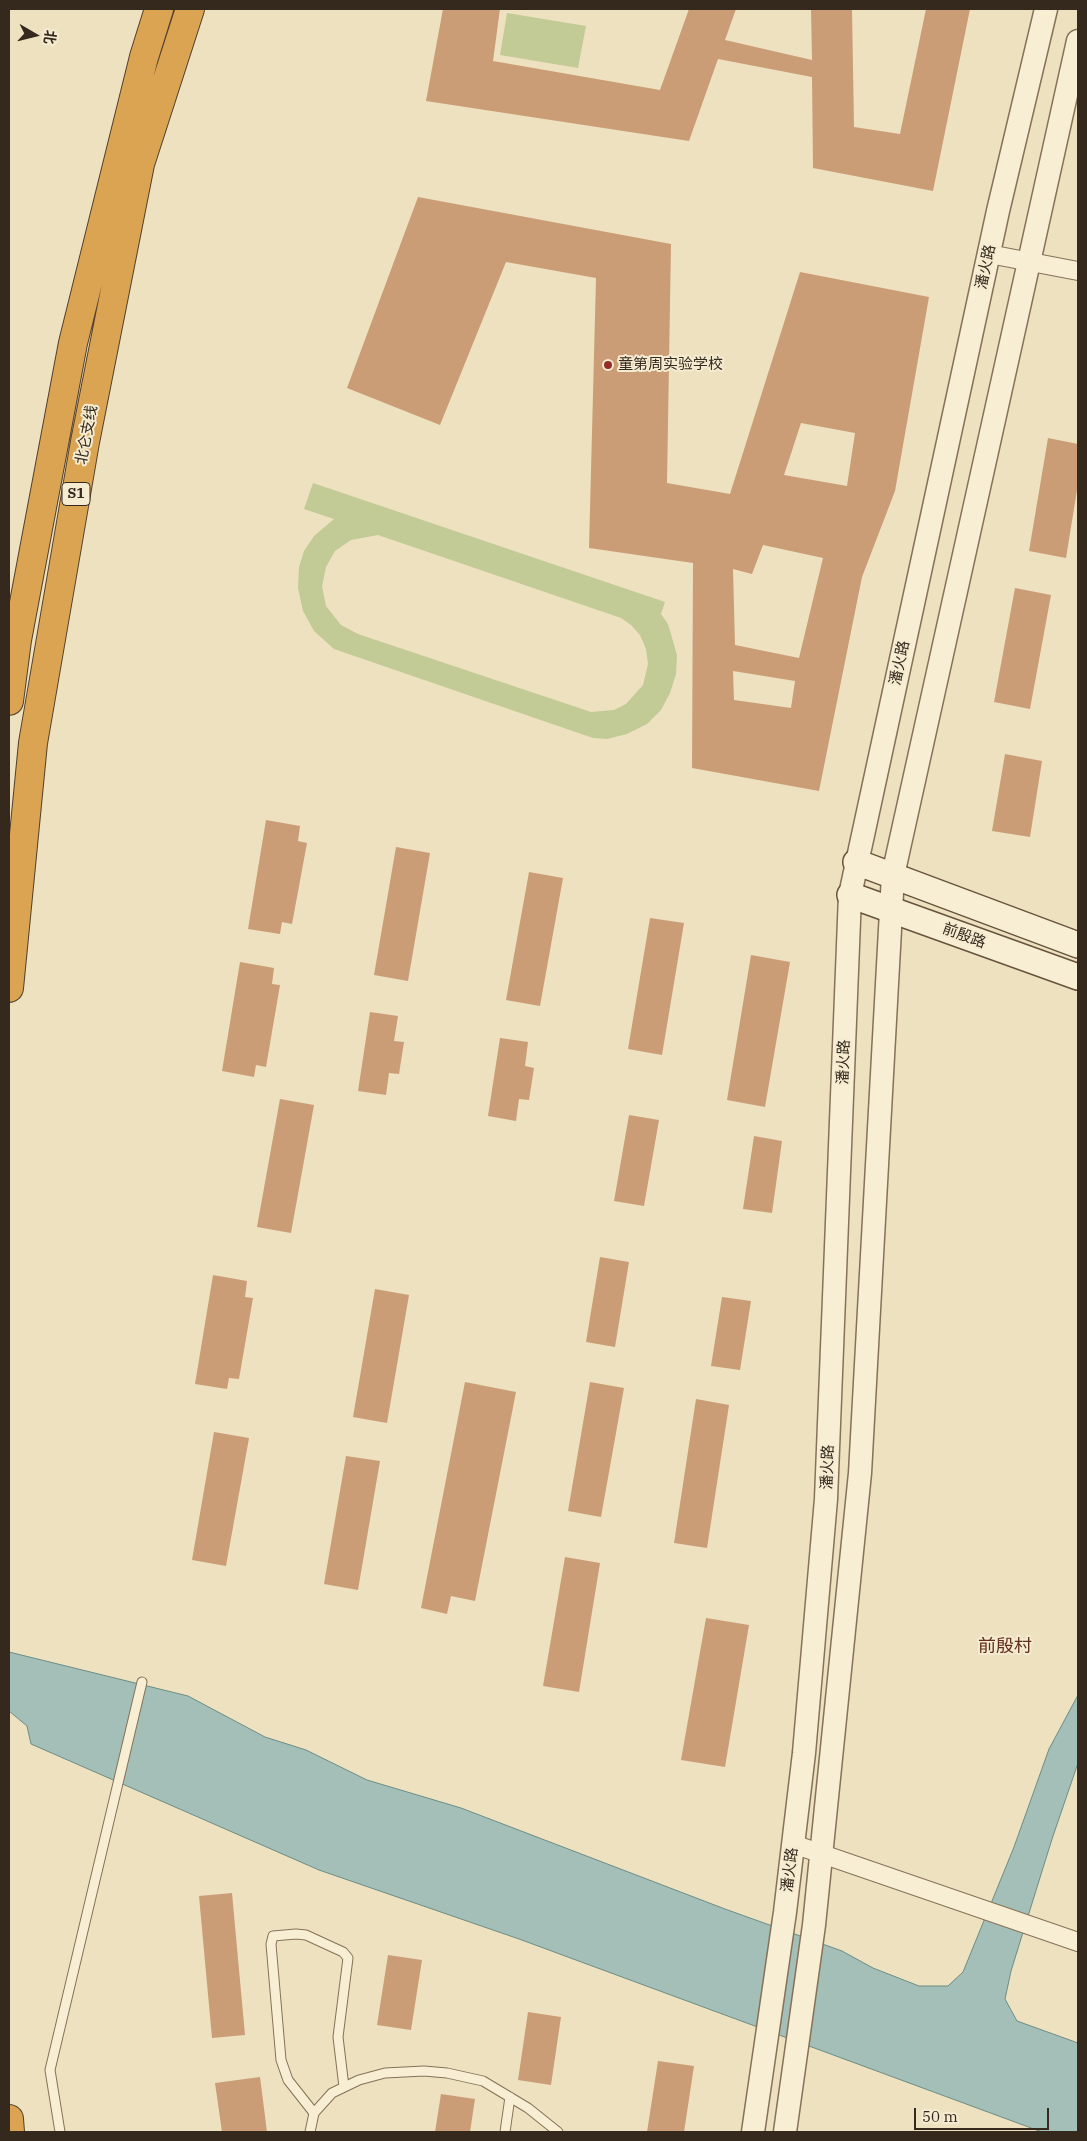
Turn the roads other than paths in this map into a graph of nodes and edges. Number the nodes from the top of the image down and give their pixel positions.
1 (159, 9) edge
2 (190, 9) edge
3 (1046, 9) edge
4 (1078, 41) edge
5 (989, 254) junction
6 (1028, 262) junction
7 (1078, 271) edge
8 (9, 701) edge
9 (856, 862) junction
10 (893, 876) junction
11 (850, 895) junction
12 (891, 910) junction
13 (1078, 945) edge
14 (1078, 977) edge
15 (9, 988) edge
16 (142, 1682) dead end
17 (794, 1844) junction
18 (821, 1852) junction
19 (1078, 1942) edge
20 (344, 2087) junction
21 (510, 2097) junction
22 (314, 2113) junction
23 (9, 2119) edge
24 (10, 2132) edge
25 (60, 2132) edge
26 (310, 2132) edge
27 (505, 2132) edge
28 (558, 2132) edge
29 (753, 2132) edge
30 (785, 2132) edge

1 - 8 highway, 北仑支线 / S1
2 - 15 highway, 北仑支线 / S1
3 - 5 street, 潘火路
4 - 6 street, 潘火路
5 - 6 street
5 - 9 street, 潘火路
6 - 7 street
6 - 10 street, 潘火路
9 - 10 main road, 前殷路
9 - 11 street, 潘火路
10 - 12 street, 潘火路
10 - 13 main road, 前殷路
11 - 12 main road, 前殷路
11 - 17 street, 潘火路
12 - 14 main road, 前殷路
12 - 18 street, 潘火路
16 - 25 lane
17 - 18 street
17 - 29 street, 潘火路
18 - 19 street
18 - 30 street, 潘火路
20 - 21 lane
20 - 22 lane
20 - 22 lane
21 - 27 lane
21 - 28 lane
22 - 26 lane
23 - 24 highway

